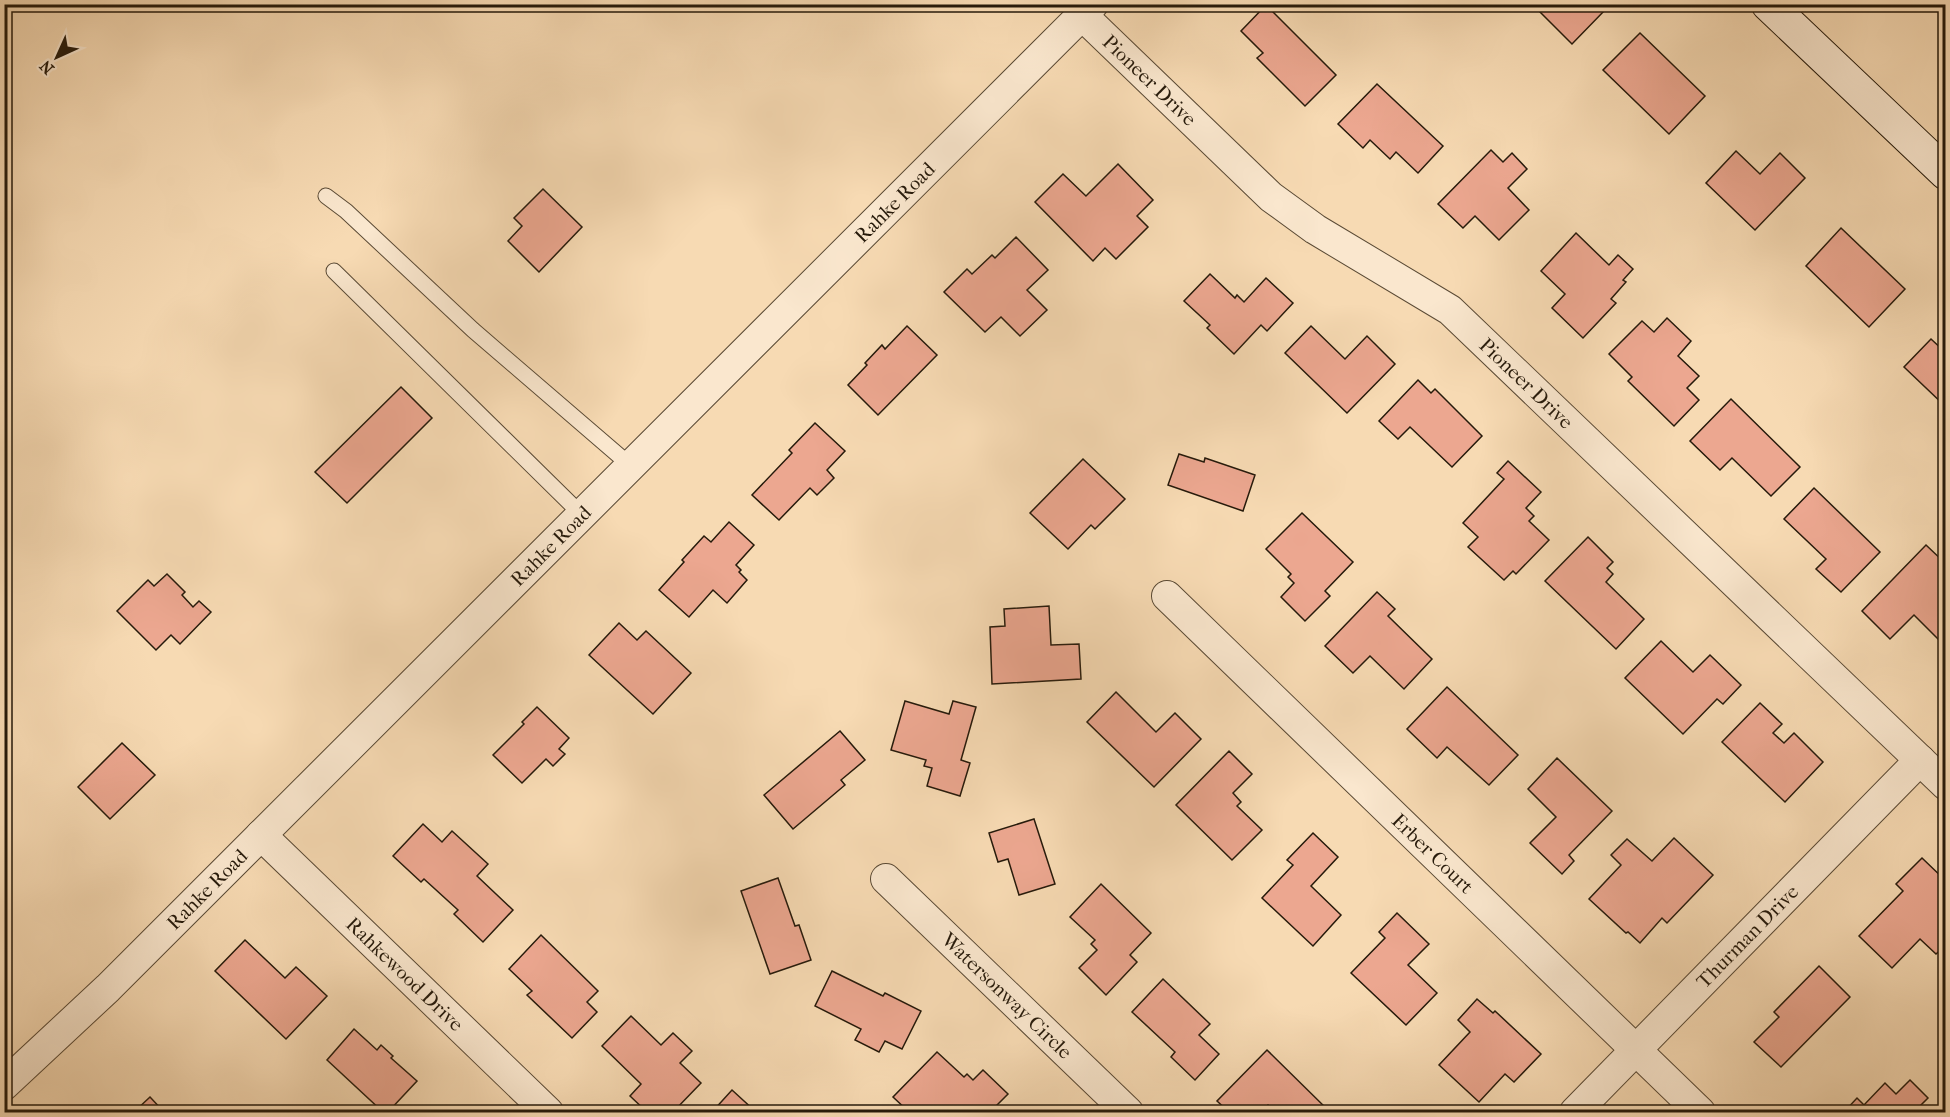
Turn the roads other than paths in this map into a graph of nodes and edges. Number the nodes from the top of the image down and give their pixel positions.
1 (1768, 4) edge
2 (1088, 10) edge
3 (1946, 173) edge
4 (326, 195) dead end
5 (334, 271) dead end
6 (631, 466) junction
7 (582, 515) junction
8 (1167, 596) dead end
9 (1920, 760) junction
10 (1946, 785) edge
11 (261, 835) junction
12 (886, 879) dead end
13 (1636, 1050) junction
14 (4, 1085) edge
15 (548, 1113) edge
16 (1128, 1113) edge
17 (1575, 1113) edge
18 (1700, 1113) edge

1 - 3 main road
2 - 6 street, Rahke Road
2 - 9 street, Pioneer Drive
4 - 6 lane
5 - 7 lane
6 - 7 street, Rahke Road
7 - 11 street, Rahke Road
8 - 13 street, Erber Court
9 - 10 street, Pioneer Drive
9 - 13 street, Thurman Drive
11 - 14 street, Rahke Road
11 - 15 street, Rahkewood Drive
12 - 16 street, Watersonway Circle
13 - 17 street, Thurman Drive
13 - 18 street, Erber Court

